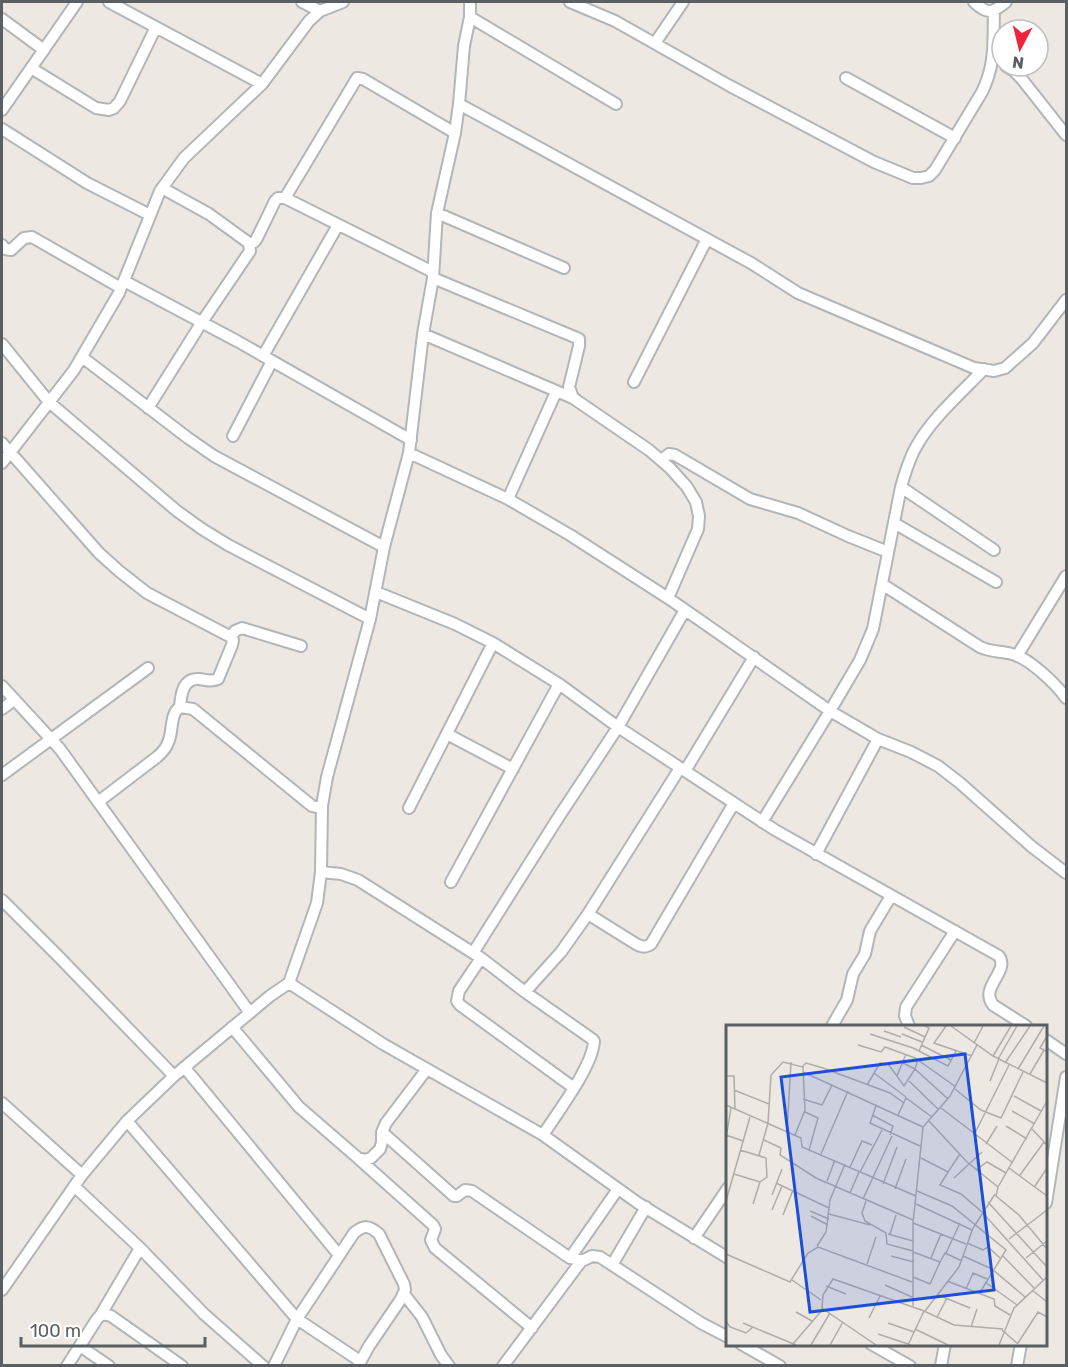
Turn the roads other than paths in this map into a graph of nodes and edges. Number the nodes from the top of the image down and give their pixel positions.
1 (77, 2) edge
2 (109, 2) edge
3 (302, 2) edge
4 (343, 2) edge
5 (470, 2) edge
6 (570, 2) edge
7 (683, 2) edge
8 (974, 2) edge
9 (1006, 2) edge
10 (320, 11) junction
11 (994, 11) junction
12 (470, 17) junction
13 (995, 18) edge
14 (2, 19) edge
15 (156, 27) junction
16 (655, 44) junction
17 (44, 50) junction
18 (31, 68) junction
19 (990, 76) edge
20 (846, 78) dead end
21 (1021, 78) edge
22 (262, 84) junction
23 (459, 104) junction
24 (616, 104) dead end
25 (2, 110) edge
26 (2, 129) edge
27 (455, 133) junction
28 (1066, 135) edge
29 (955, 138) junction
30 (162, 188) junction
31 (285, 198) junction
32 (436, 213) junction
33 (150, 215) junction
34 (339, 225) junction
35 (707, 239) junction
36 (249, 243) junction
37 (2, 245) edge
38 (564, 268) dead end
39 (433, 275) junction
40 (122, 285) junction
41 (1066, 300) edge
42 (202, 322) junction
43 (423, 334) junction
44 (2, 344) edge
45 (82, 357) junction
46 (268, 359) junction
47 (984, 369) junction
48 (634, 382) dead end
49 (556, 392) junction
50 (575, 399) junction
51 (49, 402) junction
52 (148, 408) junction
53 (233, 436) dead end
54 (411, 440) junction
55 (2, 443) edge
56 (9, 453) junction
57 (409, 453) junction
58 (661, 460) junction
59 (2, 463) edge
60 (901, 487) junction
61 (508, 499) junction
62 (894, 523) junction
63 (384, 547) junction
64 (994, 550) dead end
65 (888, 552) junction
66 (1066, 576) edge
67 (996, 582) dead end
68 (882, 584) junction
69 (376, 592) junction
70 (668, 598) junction
71 (685, 610) junction
72 (370, 619) junction
73 (231, 637) junction
74 (493, 643) junction
75 (301, 646) dead end
76 (1017, 656) junction
77 (754, 657) junction
78 (148, 668) dead end
79 (559, 684) junction
80 (2, 686) edge
81 (1066, 698) edge
82 (14, 700) junction
83 (180, 707) junction
84 (2, 709) edge
85 (830, 711) junction
86 (618, 727) junction
87 (447, 734) junction
88 (51, 739) junction
89 (878, 739) junction
90 (513, 769) junction
91 (682, 769) junction
92 (2, 775) edge
93 (98, 802) junction
94 (734, 803) junction
95 (322, 806) junction
96 (409, 808) dead end
97 (762, 822) junction
98 (816, 854) junction
99 (321, 872) junction
100 (1066, 873) edge
101 (451, 882) dead end
102 (891, 896) junction
103 (2, 901) edge
104 (588, 914) junction
105 (955, 931) junction
106 (477, 956) junction
107 (289, 983) junction
108 (525, 992) junction
109 (250, 1013) junction
110 (833, 1025) edge
111 (909, 1025) edge
112 (1024, 1025) edge
113 (232, 1027) junction
114 (1047, 1041) edge
115 (1066, 1054) edge
116 (185, 1068) junction
117 (427, 1069) junction
118 (174, 1076) junction
119 (1066, 1077) edge
120 (574, 1088) junction
121 (2, 1103) edge
122 (127, 1121) junction
123 (382, 1132) junction
124 (543, 1135) junction
125 (358, 1158) junction
126 (82, 1175) junction
127 (74, 1186) junction
128 (618, 1188) junction
129 (726, 1191) edge
130 (1047, 1197) edge
131 (646, 1207) junction
132 (694, 1238) junction
133 (140, 1248) junction
134 (339, 1255) junction
135 (726, 1257) edge
136 (570, 1258) junction
137 (582, 1260) junction
138 (612, 1265) junction
139 (2, 1290) edge
140 (404, 1294) junction
141 (100, 1316) junction
142 (297, 1319) junction
143 (532, 1328) junction
144 (726, 1336) edge
145 (80, 1346) junction
146 (745, 1346) edge
147 (875, 1346) edge
148 (945, 1346) edge
149 (1021, 1346) edge
150 (359, 1363) edge
151 (67, 1365) edge
152 (109, 1365) edge
153 (182, 1365) edge
154 (263, 1365) edge
155 (274, 1365) edge
156 (449, 1365) edge
157 (503, 1365) edge
158 (780, 1365) edge
159 (910, 1365) edge
160 (941, 1365) edge
161 (1017, 1365) edge

1 - 17 street
2 - 15 street
3 - 10 street
4 - 10 street
5 - 12 street
6 - 16 street
7 - 16 street
8 - 11 street
9 - 11 street
10 - 22 street
11 - 13 street
12 - 23 street
12 - 24 street
14 - 17 street
15 - 18 street
15 - 22 street
16 - 29 street
17 - 18 street
18 - 25 street
19 - 29 street
20 - 29 street
21 - 28 street
22 - 30 street
23 - 27 street
23 - 35 street
26 - 33 street
27 - 31 street
27 - 32 street
30 - 33 street
30 - 36 street
31 - 34 street
31 - 36 street
32 - 38 street
32 - 39 street
33 - 40 street
34 - 39 street
34 - 46 street
35 - 47 street
35 - 48 street
36 - 42 street
37 - 40 street
39 - 43 street
39 - 50 street
40 - 42 street
40 - 45 street
41 - 47 street
42 - 46 street
42 - 52 street
43 - 49 street
43 - 54 street
44 - 51 street
45 - 51 street
45 - 52 street
46 - 53 street
46 - 54 street
47 - 60 street
49 - 50 street
49 - 61 street
50 - 58 street
51 - 56 street
51 - 72 street
52 - 63 street
54 - 57 street
55 - 56 street
56 - 59 street
56 - 73 street
57 - 61 street
57 - 63 street
58 - 65 street
58 - 70 street
60 - 62 street
60 - 64 street
61 - 70 street
62 - 65 street
62 - 67 street
63 - 69 street
65 - 68 street
66 - 76 street
68 - 76 street
68 - 85 street
69 - 72 street
69 - 74 street
70 - 71 street
71 - 77 street
71 - 86 street
72 - 95 street
73 - 75 street
73 - 83 street
74 - 79 street
74 - 87 street
76 - 81 street
77 - 85 street
77 - 91 street
78 - 88 street
79 - 86 street
79 - 90 street
80 - 82 street
82 - 84 street
82 - 88 street
83 - 93 street
83 - 95 street
85 - 89 street
85 - 97 street
86 - 91 street
86 - 106 street
87 - 90 street
87 - 96 street
88 - 92 street
88 - 93 street
89 - 98 street
89 - 100 street
90 - 101 street
91 - 94 street
91 - 104 street
93 - 109 street
94 - 97 street
94 - 104 street
95 - 99 street
97 - 98 street
98 - 102 street
99 - 106 street
99 - 107 street
102 - 105 street
102 - 110 street
103 - 118 street
104 - 108 street
105 - 111 street
105 - 112 street
106 - 108 street
106 - 120 street
107 - 109 street
107 - 117 street
108 - 120 street
109 - 113 street
113 - 116 street
113 - 125 street
114 - 115 street
116 - 118 street
116 - 134 street
117 - 123 street
117 - 124 street
118 - 122 street
119 - 130 street
120 - 124 street
121 - 126 street
122 - 126 street
122 - 142 street
123 - 125 street
123 - 136 street
124 - 128 street
125 - 143 street
126 - 127 street
127 - 133 street
127 - 139 street
128 - 131 street
128 - 136 street
129 - 132 street
131 - 132 street
131 - 138 street
132 - 135 street
133 - 141 street
133 - 154 street
134 - 140 street
134 - 142 street
136 - 137 street
137 - 138 street
137 - 143 street
138 - 144 street
140 - 150 street
140 - 156 street
141 - 145 street
141 - 153 street
142 - 150 street
142 - 155 street
143 - 157 street
145 - 151 street
145 - 152 street
146 - 158 street
147 - 159 street
148 - 160 street
149 - 161 street

